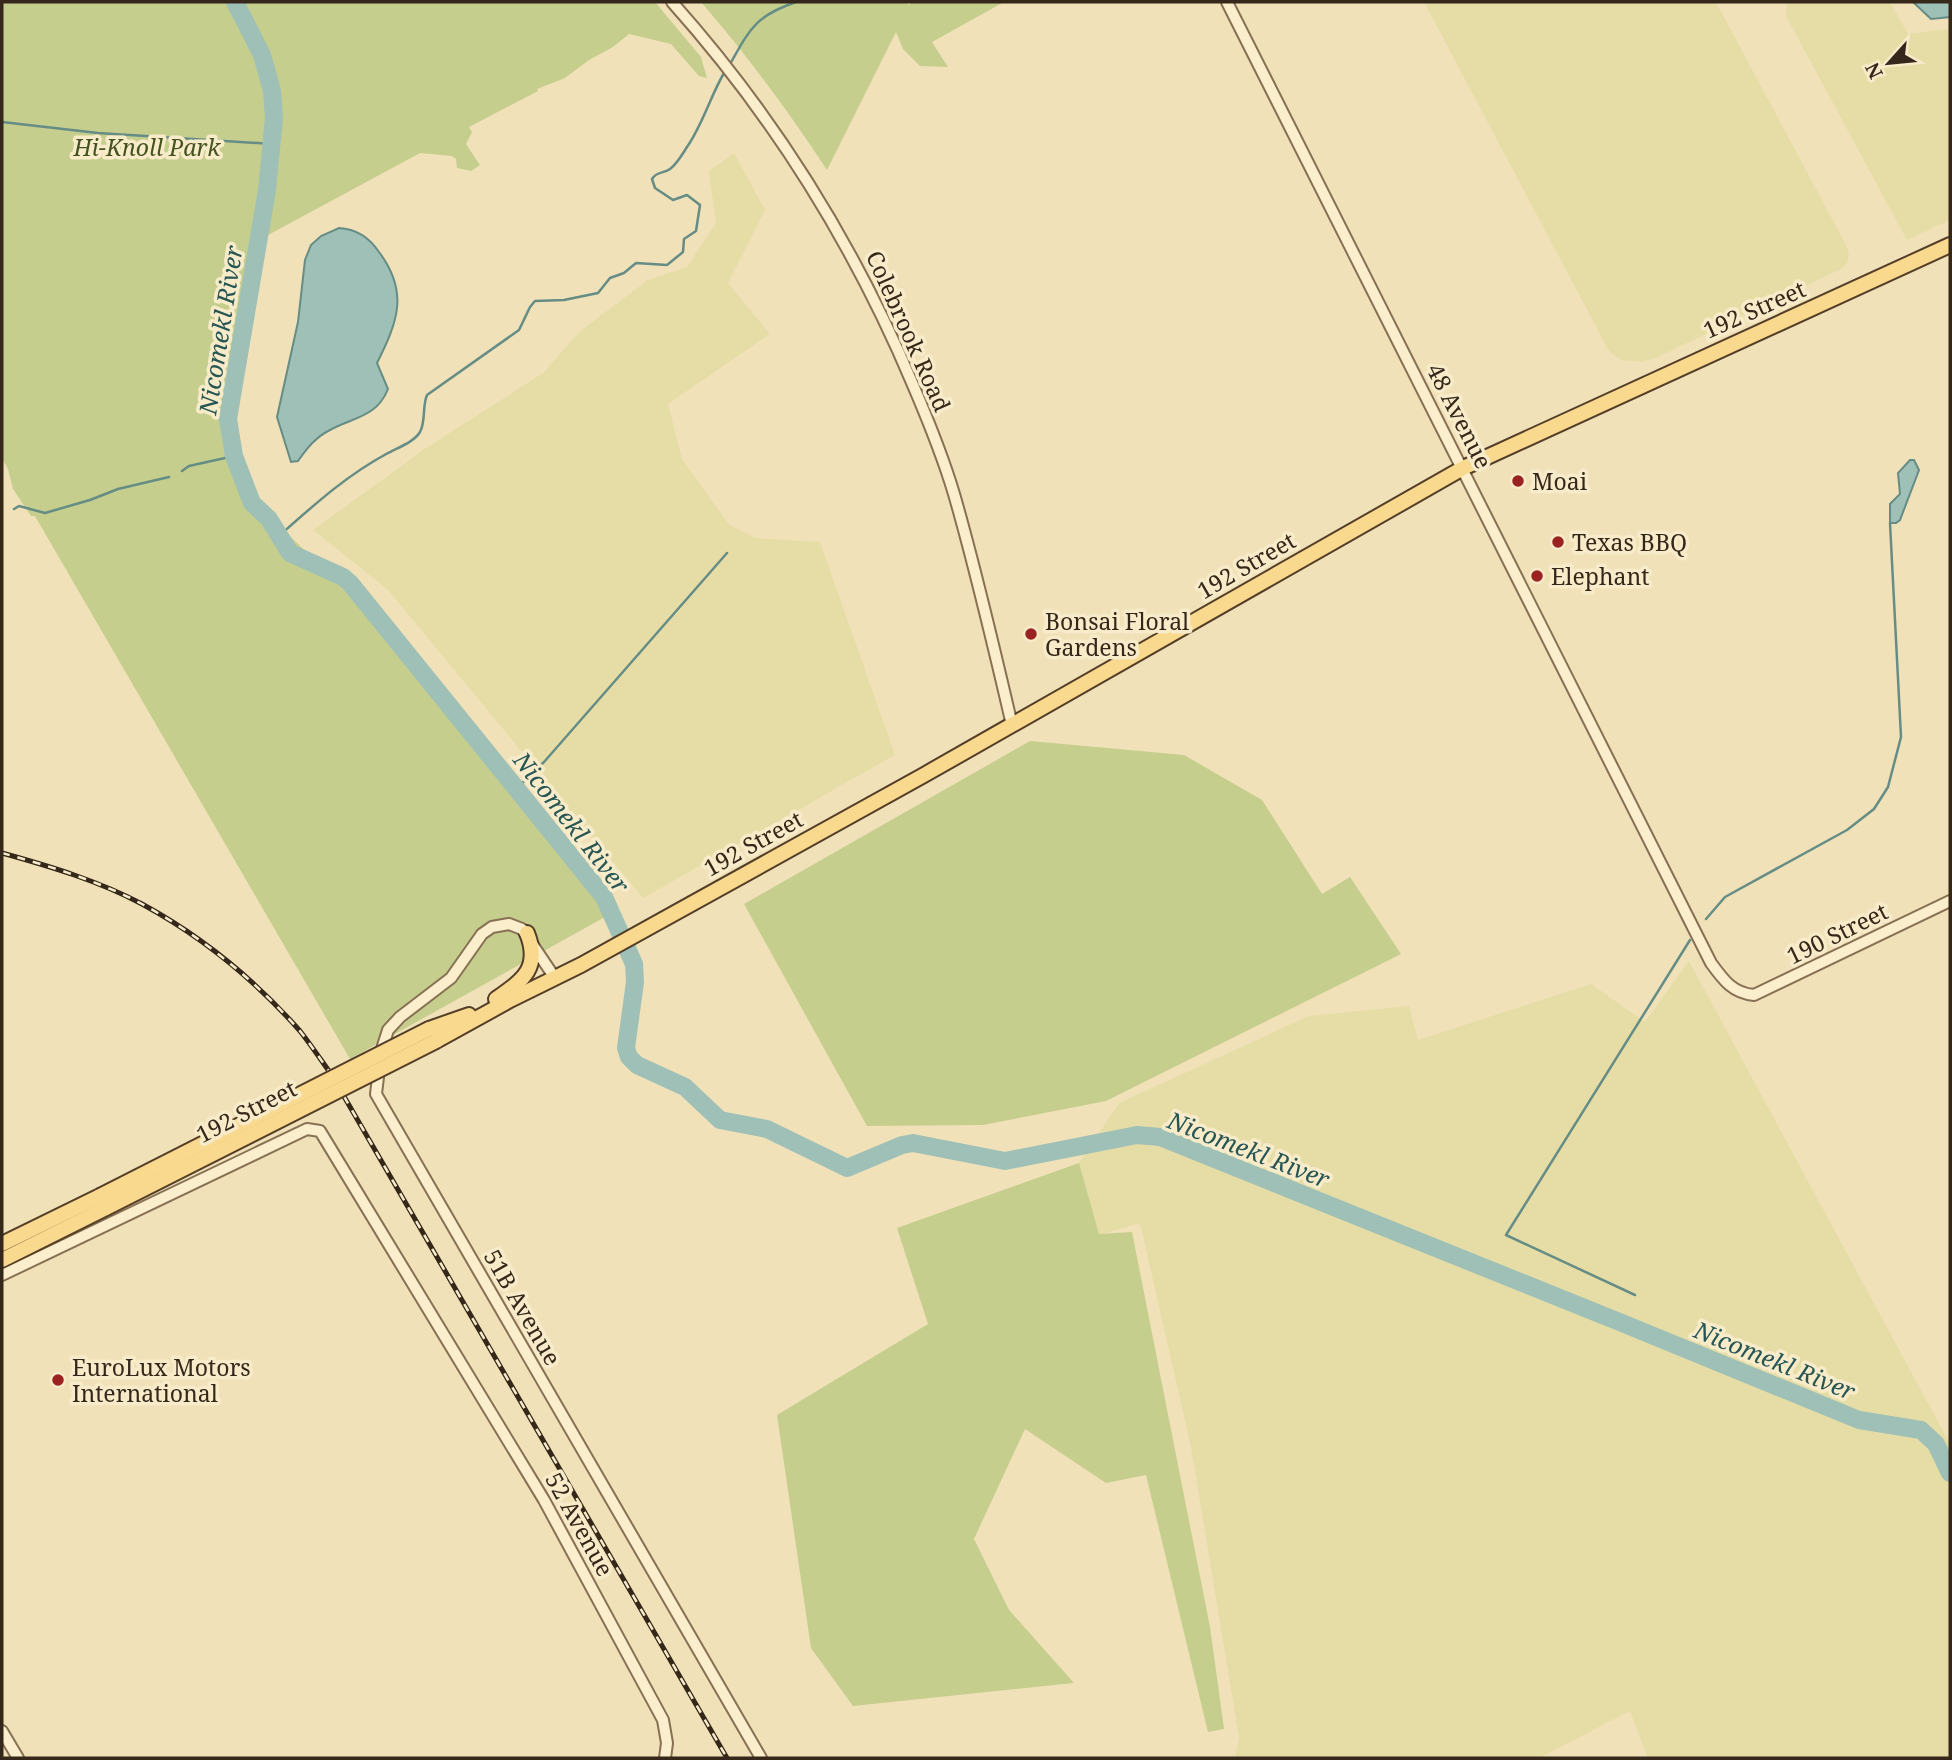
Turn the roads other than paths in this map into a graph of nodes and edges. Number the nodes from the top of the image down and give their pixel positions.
1 (672, 2) edge
2 (1227, 2) edge
3 (1950, 245) edge
4 (1463, 468) junction
5 (1012, 724) junction
6 (1950, 901) edge
7 (527, 933) junction
8 (555, 978) junction
9 (1739, 994) joint
10 (510, 1000) junction
11 (461, 1017) junction
12 (433, 1035) junction
13 (103, 1202) junction
14 (2, 1244) edge
15 (2, 1260) edge
16 (2, 1275) edge
17 (2, 1731) edge
18 (18, 1758) edge
19 (666, 1758) edge
20 (761, 1758) edge

1 - 5 street, Colebrook Road
2 - 4 street, 48 Avenue
3 - 4 main road, 192 Street
4 - 5 main road, 192 Street
4 - 9 street, 48 Avenue
5 - 8 main road, 192 Street
6 - 9 street, 190 Street
7 - 8 street
7 - 11 main road
7 - 20 street, 51B Avenue
8 - 10 main road, 192 Street
10 - 11 main road, 192 Street
10 - 12 main road, 192 Street
11 - 12 main road, 192 Street
12 - 13 main road, 192 Street, bridge
13 - 14 main road, 192 Street
13 - 15 main road, 192 Street
16 - 19 street, 52 Avenue
17 - 18 street

